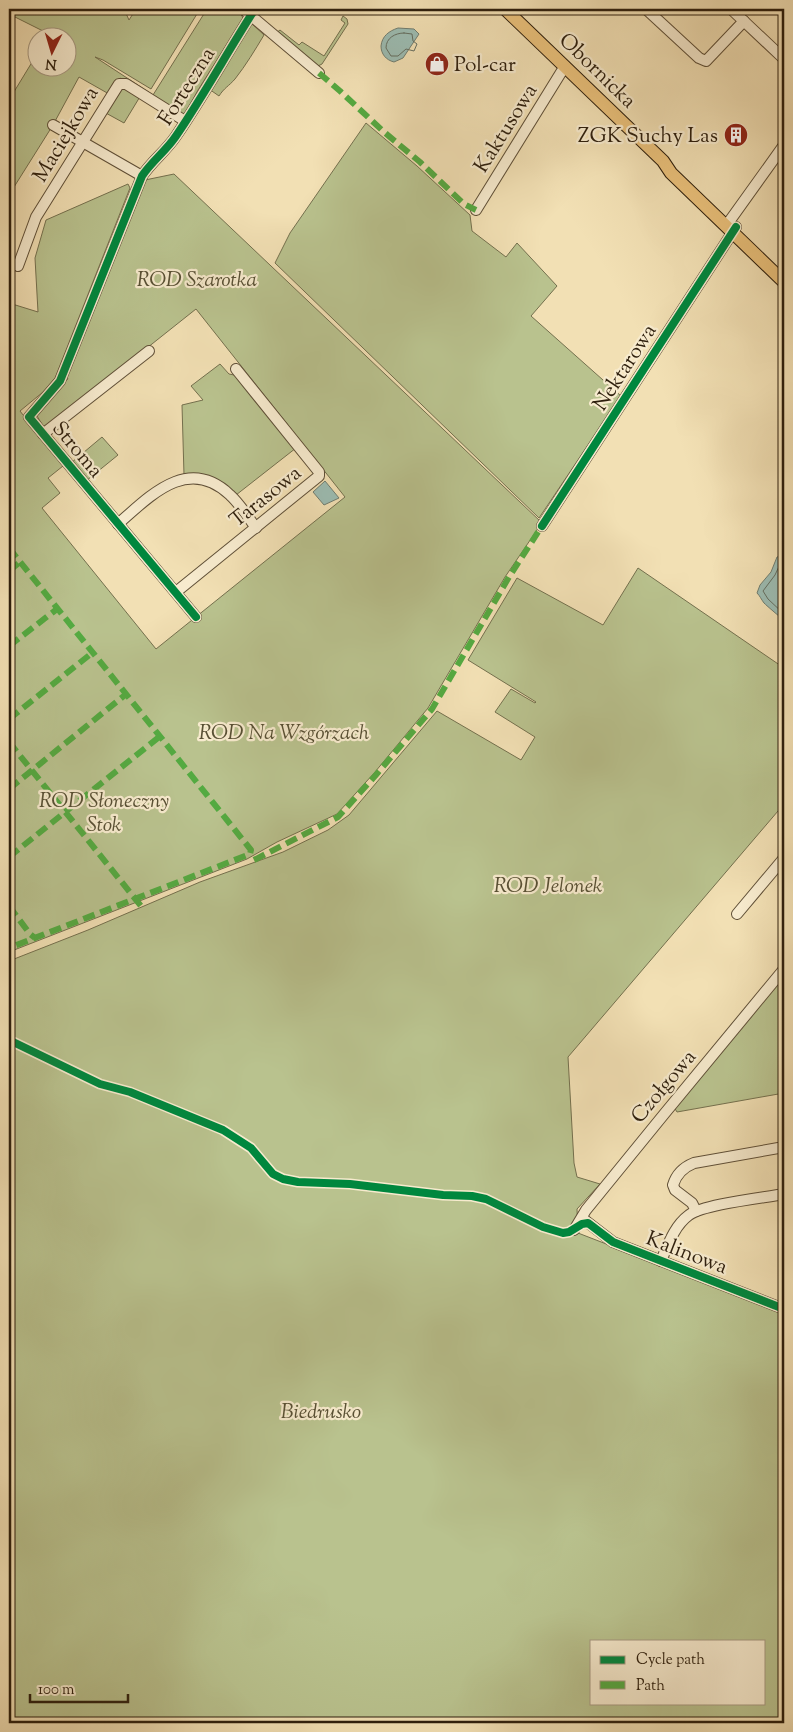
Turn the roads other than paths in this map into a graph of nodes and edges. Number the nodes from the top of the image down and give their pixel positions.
1 (505, 9) edge
2 (646, 9) edge
3 (730, 9) edge
4 (249, 11) edge
5 (744, 21) junction
6 (784, 59) edge
7 (565, 66) junction
8 (319, 73) dead end
9 (185, 121) junction
10 (53, 125) dead end
11 (84, 142) junction
12 (784, 145) edge
13 (142, 176) junction
14 (476, 210) dead end
15 (731, 227) junction
16 (18, 266) dead end
17 (784, 274) edge
18 (784, 282) edge
19 (149, 351) dead end
20 (236, 368) dead end
21 (43, 434) junction
22 (118, 524) junction
23 (542, 526) dead end
24 (256, 528) junction
25 (176, 592) junction
26 (196, 617) dead end
27 (784, 858) edge
28 (737, 914) dead end
29 (784, 969) edge
30 (784, 1147) edge
31 (784, 1198) edge
32 (696, 1211) junction
33 (582, 1218) junction
34 (574, 1230) dead end
35 (662, 1261) junction
36 (784, 1309) edge

1 - 7 main road, Obornicka
2 - 5 street
3 - 5 street
4 - 8 street
4 - 9 street, Forteczna
5 - 6 street
7 - 14 street, Kaktusowa
7 - 15 main road, Obornicka
9 - 11 street, Maciejkowa
9 - 13 street, Forteczna
10 - 11 street
11 - 13 street
11 - 16 street, Maciejkowa
12 - 15 street, Nektarowa
13 - 21 street, Stroma
15 - 17 main road, Obornicka
15 - 18 main road, Obornicka
15 - 23 street, Nektarowa
19 - 21 street
20 - 24 street, Tarasowa
21 - 22 street, Stroma
22 - 24 street
22 - 25 street, Stroma
24 - 25 street, Tarasowa
25 - 26 street, Stroma
27 - 28 street
29 - 33 street, Czołgowa
30 - 32 street
31 - 32 street
32 - 35 street
33 - 34 street, Czołgowa
33 - 35 street, Kalinowa
35 - 36 street, Kalinowa

